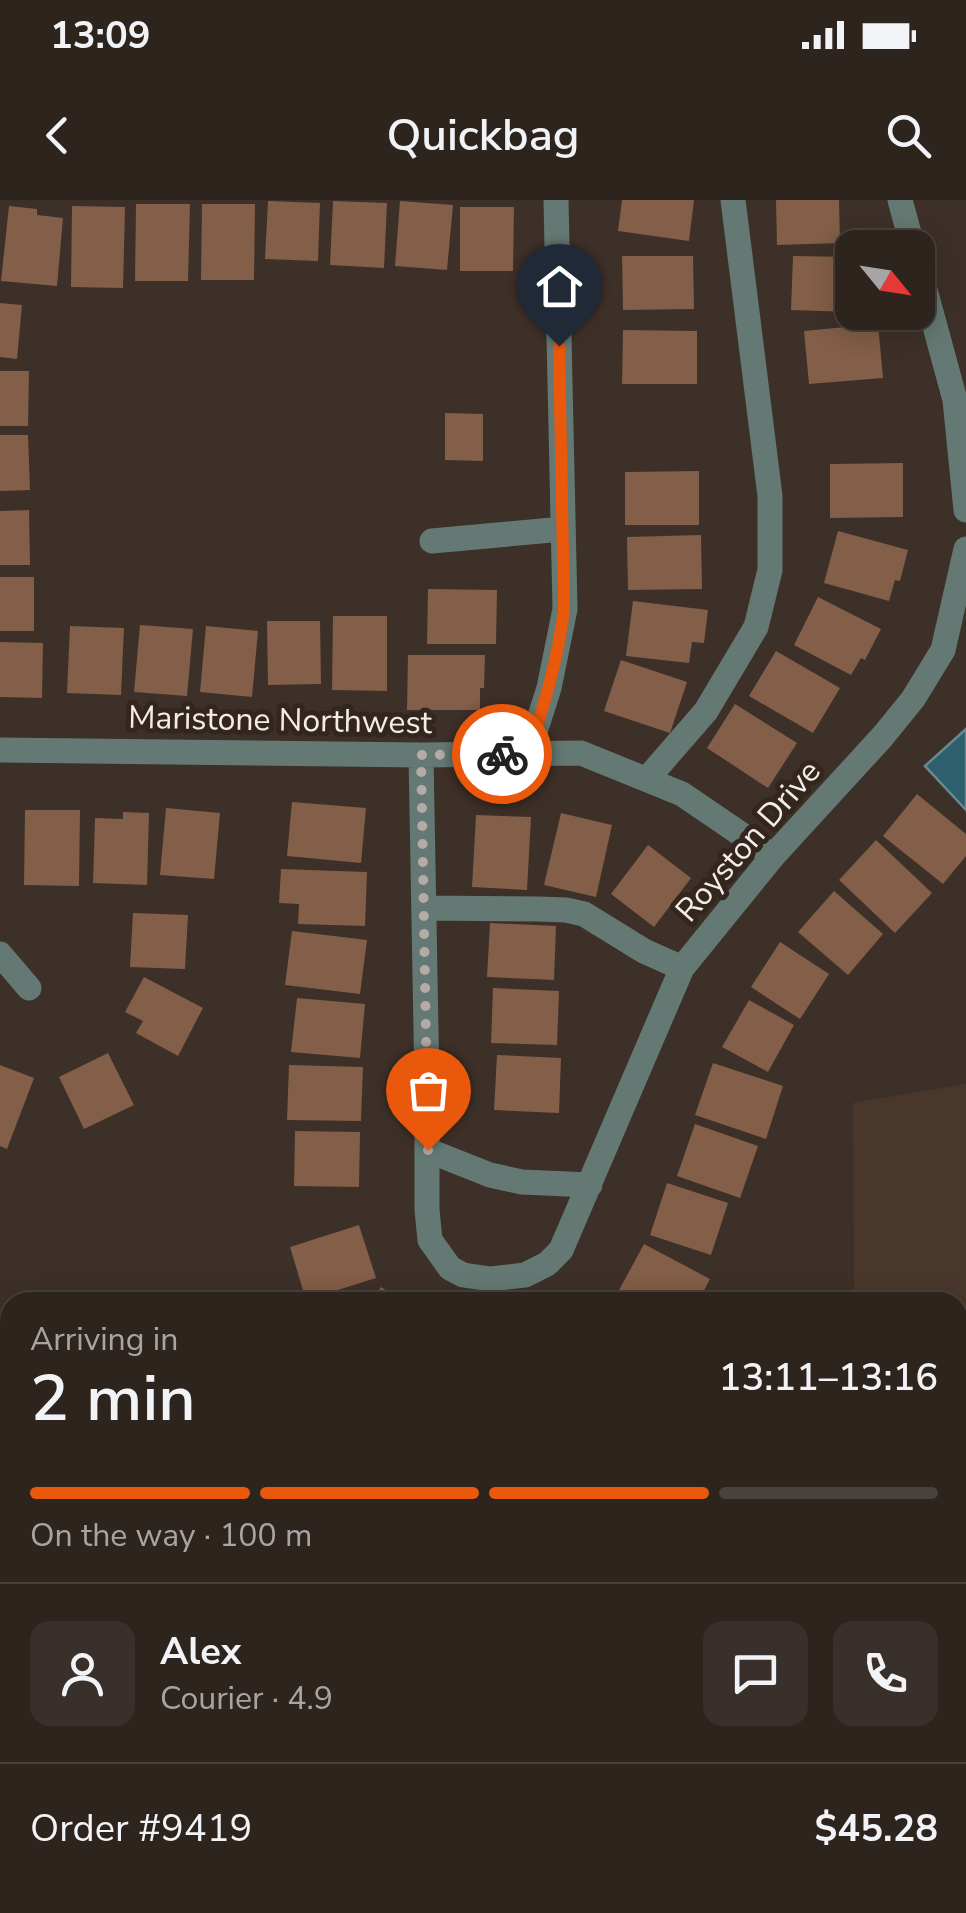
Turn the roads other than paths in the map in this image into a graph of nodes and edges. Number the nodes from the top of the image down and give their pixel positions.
1 (556, 200) edge
2 (733, 200) edge
3 (900, 200) edge
4 (908, 230) edge
5 (935, 319) edge
6 (961, 402) edge
7 (966, 510) edge
8 (563, 530) junction
9 (432, 541) dead end
10 (966, 550) edge
11 (0, 750) edge
12 (528, 754) junction
13 (421, 755) junction
14 (647, 779) junction
15 (772, 856) junction
16 (424, 908) junction
17 (0, 954) edge
18 (682, 968) junction
19 (29, 988) dead end
20 (428, 1150) junction
21 (590, 1185) junction

1 - 8 street
2 - 14 street
3 - 4 street
5 - 6 street
6 - 7 street
8 - 9 street
8 - 12 street
10 - 15 street, Royston Drive
11 - 13 street, Maristone Northwest
12 - 13 street, Maristone Northwest
12 - 14 street, Maristone Northwest
13 - 16 street, Royston Drive
14 - 15 street, Maristone Northwest
15 - 18 street, Royston Drive
16 - 18 street
16 - 20 street, Royston Drive
17 - 19 street
18 - 21 street, Royston Drive
20 - 21 street
20 - 21 street, Royston Drive

